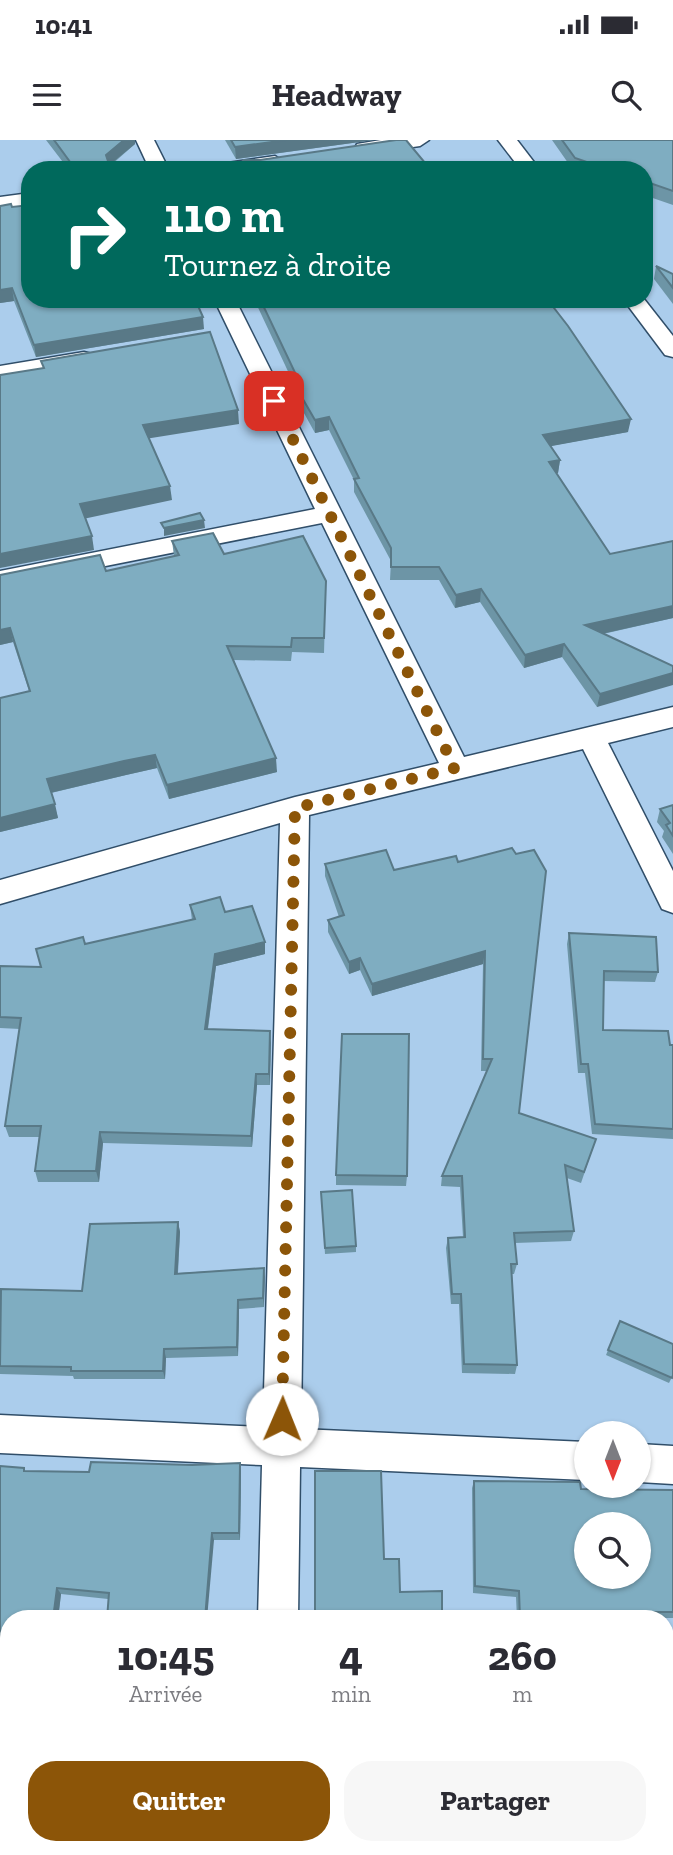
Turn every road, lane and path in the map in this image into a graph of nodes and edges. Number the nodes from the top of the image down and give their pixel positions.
1 (145, 140) edge
2 (420, 140) edge
3 (507, 140) edge
4 (341, 152) edge
5 (287, 160) edge
6 (156, 161) edge
7 (280, 161) edge
8 (524, 161) edge
9 (21, 200) edge
10 (0, 203) edge
11 (228, 308) edge
12 (640, 308) edge
13 (240, 332) junction
14 (214, 337) edge
15 (673, 350) edge
16 (107, 355) edge
17 (0, 373) edge
18 (330, 514) junction
19 (0, 579) edge
20 (673, 717) edge
21 (590, 735) junction
22 (455, 768) junction
23 (295, 808) junction
24 (0, 892) edge
25 (673, 901) edge
26 (0, 1434) edge
27 (282, 1447) junction
28 (574, 1460) edge
29 (651, 1464) edge
30 (673, 1465) edge
31 (278, 1610) edge

1 - 6 street
2 - 4 street
3 - 8 street
5 - 7 street
9 - 10 street
11 - 13 street
12 - 15 street
13 - 14 street
13 - 18 street
16 - 17 street
18 - 19 street
18 - 22 street
20 - 21 street
21 - 22 street
21 - 25 street
22 - 23 street
23 - 24 street
23 - 27 street
26 - 27 street
27 - 28 street
27 - 31 street
29 - 30 street

